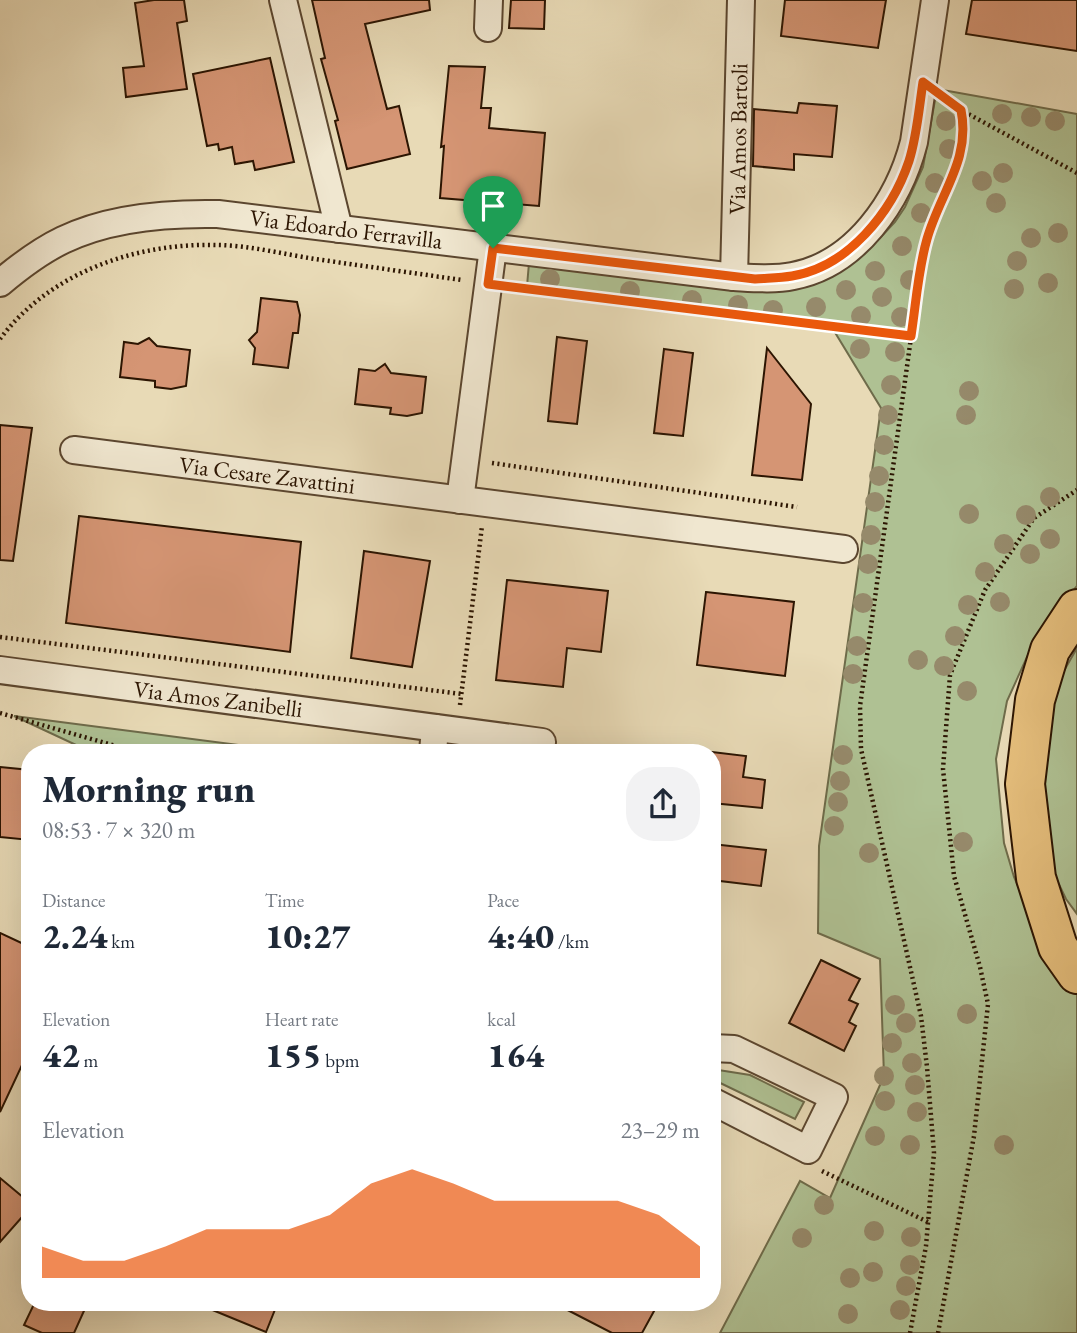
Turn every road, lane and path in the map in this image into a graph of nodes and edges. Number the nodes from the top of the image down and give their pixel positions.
1 (283, 0) edge
2 (489, 0) edge
3 (741, 0) edge
4 (935, 0) edge
5 (488, 28) dead end
6 (923, 82) junction
7 (961, 110) junction
8 (1077, 173) edge
9 (339, 229) junction
10 (493, 248) junction
11 (734, 277) junction
12 (0, 284) edge
13 (488, 284) junction
14 (516, 287) junction
15 (514, 301) dead end
16 (911, 336) junction
17 (0, 339) edge
18 (74, 450) dead end
19 (492, 450) dead end
20 (1077, 490) edge
21 (473, 501) junction
22 (797, 507) dead end
23 (844, 549) dead end
24 (1077, 609) edge
25 (0, 637) edge
26 (0, 670) edge
27 (462, 694) junction
28 (0, 713) edge
29 (442, 737) edge
30 (542, 741) dead end
31 (109, 744) edge
32 (1037, 878) junction
33 (1077, 927) edge
34 (1077, 974) edge
35 (721, 1048) edge
36 (721, 1106) edge
37 (910, 1333) edge
38 (938, 1333) edge

1 - 9 street
2 - 5 street
3 - 11 street, Via Amos Bartoli
4 - 6 street, Via Edoardo Ferravilla
6 - 7 path
6 - 11 street, Via Edoardo Ferravilla
7 - 8 path
7 - 16 path
9 - 10 street, Via Edoardo Ferravilla
9 - 12 street, Via Edoardo Ferravilla
10 - 11 street, Via Edoardo Ferravilla
10 - 13 street
13 - 14 path
13 - 17 path
13 - 21 street
14 - 15 path
14 - 16 path
16 - 37 path
18 - 21 street, Via Cesare Zavattini
19 - 22 path
20 - 38 path
21 - 23 street, Via Cesare Zavattini
21 - 27 path
24 - 32 highway
25 - 27 path
26 - 29 street, Via Amos Zanibelli
27 - 29 path
28 - 31 path
29 - 30 street, Via Amos Zanibelli
32 - 33 highway
32 - 34 highway
35 - 36 street

